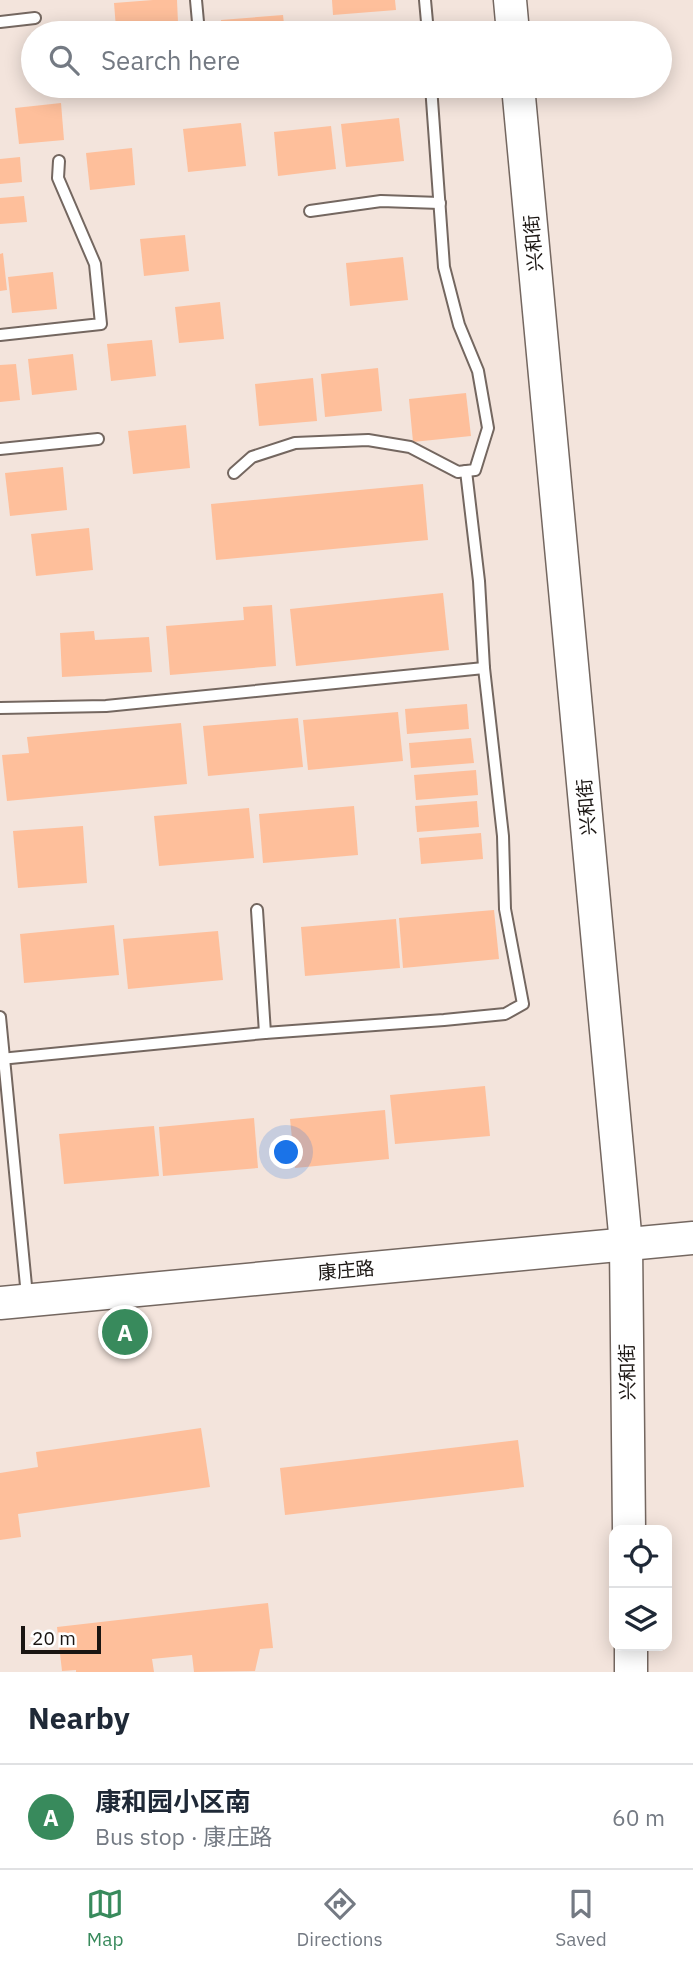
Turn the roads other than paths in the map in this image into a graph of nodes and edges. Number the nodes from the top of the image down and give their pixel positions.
1 (196, 0) edge
2 (425, 0) edge
3 (510, 0) edge
4 (35, 18) dead end
5 (199, 21) edge
6 (427, 21) edge
7 (512, 21) edge
8 (0, 22) edge
9 (432, 98) edge
10 (519, 98) edge
11 (58, 161) dead end
12 (440, 203) junction
13 (310, 211) dead end
14 (0, 335) edge
15 (98, 439) dead end
16 (0, 449) edge
17 (466, 471) junction
18 (234, 473) dead end
19 (484, 668) junction
20 (0, 708) edge
21 (257, 911) dead end
22 (0, 1017) edge
23 (265, 1033) junction
24 (2, 1059) edge
25 (693, 1238) edge
26 (626, 1244) junction
27 (14, 1301) edge
28 (629, 1525) edge
29 (631, 1651) edge
30 (631, 1672) edge

1 - 5 lane
2 - 6 lane
3 - 7 street
4 - 8 lane
9 - 12 lane
10 - 26 street, 兴和街
11 - 14 lane
12 - 13 lane
12 - 17 lane
15 - 16 lane
17 - 18 lane
17 - 19 lane
19 - 20 lane
19 - 23 lane
21 - 23 lane
22 - 24 lane
23 - 24 lane
24 - 27 lane
25 - 26 street, 康庄路
26 - 27 street, 康庄路
26 - 28 street, 兴和街
29 - 30 street

